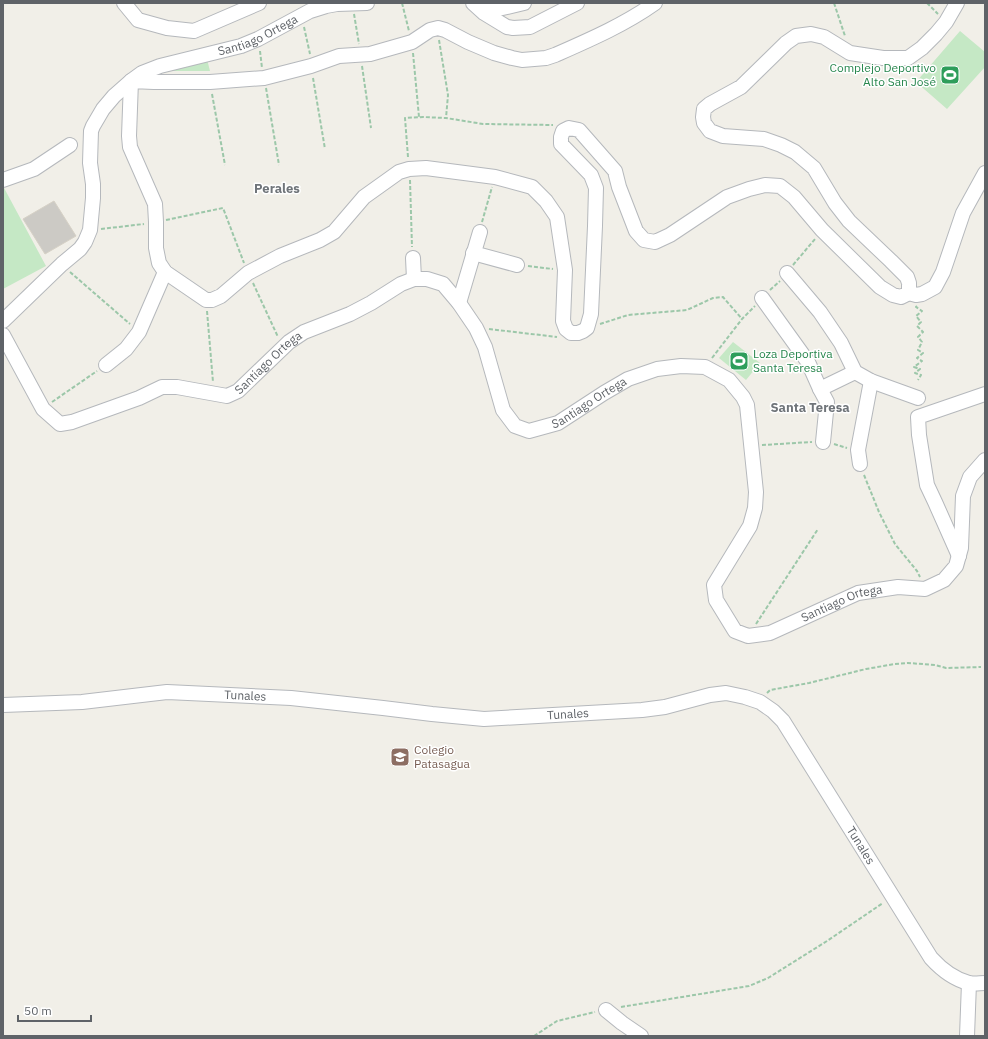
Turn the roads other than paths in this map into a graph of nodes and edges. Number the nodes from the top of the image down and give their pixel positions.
1 (124, 3) edge
2 (260, 3) edge
3 (367, 3) edge
4 (473, 3) edge
5 (484, 3) edge
6 (524, 3) edge
7 (577, 3) edge
8 (655, 3) edge
9 (957, 3) edge
10 (131, 81) junction
11 (70, 144) dead end
12 (985, 173) edge
13 (3, 180) edge
14 (480, 232) road end
15 (473, 253) junction
16 (412, 258) road end
17 (517, 265) road end
18 (165, 272) junction
19 (787, 273) dead end
20 (414, 279) junction
21 (916, 294) junction
22 (762, 298) dead end
23 (459, 303) junction
24 (3, 321) edge
25 (3, 335) edge
26 (106, 364) road end
27 (854, 372) junction
28 (871, 381) junction
29 (820, 389) junction
30 (985, 394) edge
31 (918, 398) dead end
32 (823, 442) road end
33 (985, 460) edge
34 (860, 464) road end
35 (959, 556) junction
36 (3, 705) edge
37 (969, 983) junction
38 (985, 983) edge
39 (606, 1010) road end
40 (640, 1036) edge
41 (967, 1036) edge

1 - 2 street
3 - 10 street, Santiago Ortega
4 - 7 street
5 - 6 street
8 - 10 street
9 - 21 street
10 - 18 street
10 - 24 street, Santiago Ortega
11 - 13 street
12 - 21 street
14 - 15 street
15 - 17 street
15 - 23 street
16 - 20 street
18 - 21 street
18 - 26 street
19 - 27 street
20 - 23 street, Santiago Ortega
20 - 25 street, Santiago Ortega
22 - 29 street
23 - 35 street, Santiago Ortega
27 - 28 street
27 - 29 street
28 - 31 street
28 - 34 street
29 - 32 street
30 - 35 street
33 - 35 street, Santiago Ortega
36 - 37 street, Tunales
37 - 38 street, Tunales
37 - 41 street
39 - 40 street

